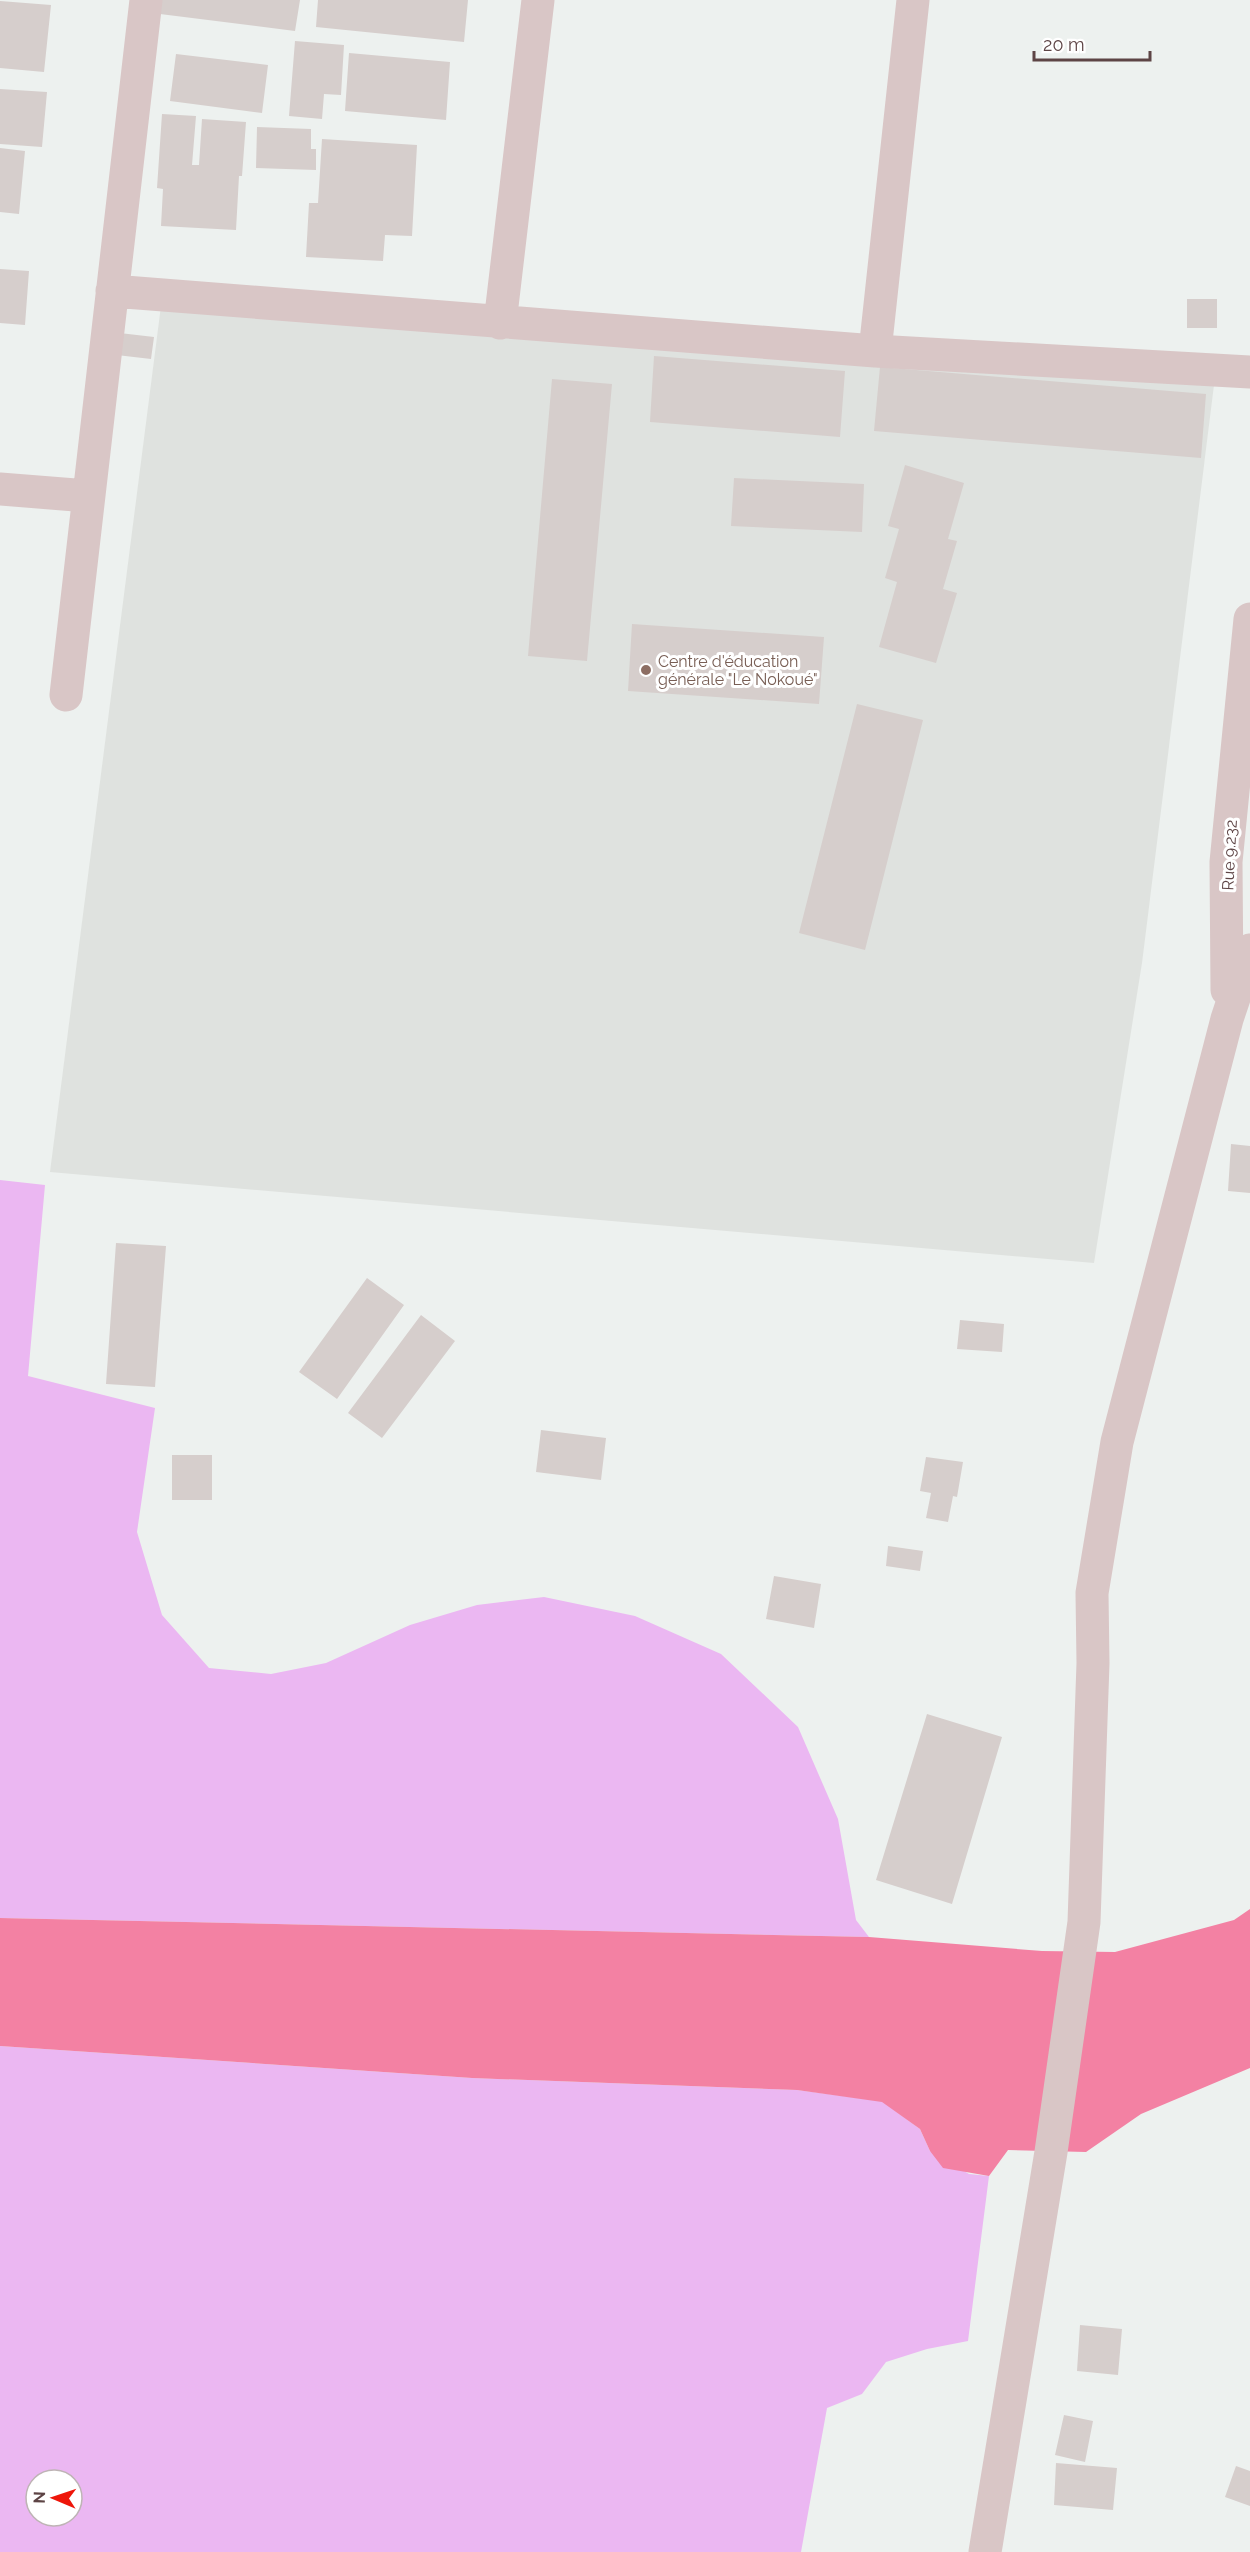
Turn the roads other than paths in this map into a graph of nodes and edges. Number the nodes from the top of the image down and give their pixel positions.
1 (146, 0) edge
2 (538, 0) edge
3 (913, 0) edge
4 (112, 291) junction
5 (500, 323) junction
6 (875, 351) junction
7 (1250, 372) edge
8 (0, 489) edge
9 (88, 496) junction
10 (1250, 619) edge
11 (66, 695) dead end
12 (1250, 950) edge
13 (1227, 1019) junction
14 (985, 2552) edge

1 - 4 street
2 - 5 street
3 - 6 street
4 - 5 street
4 - 9 street
5 - 6 street
6 - 7 street
8 - 9 street
9 - 11 street
10 - 13 street, Rue 9.232
12 - 13 street
13 - 14 street

